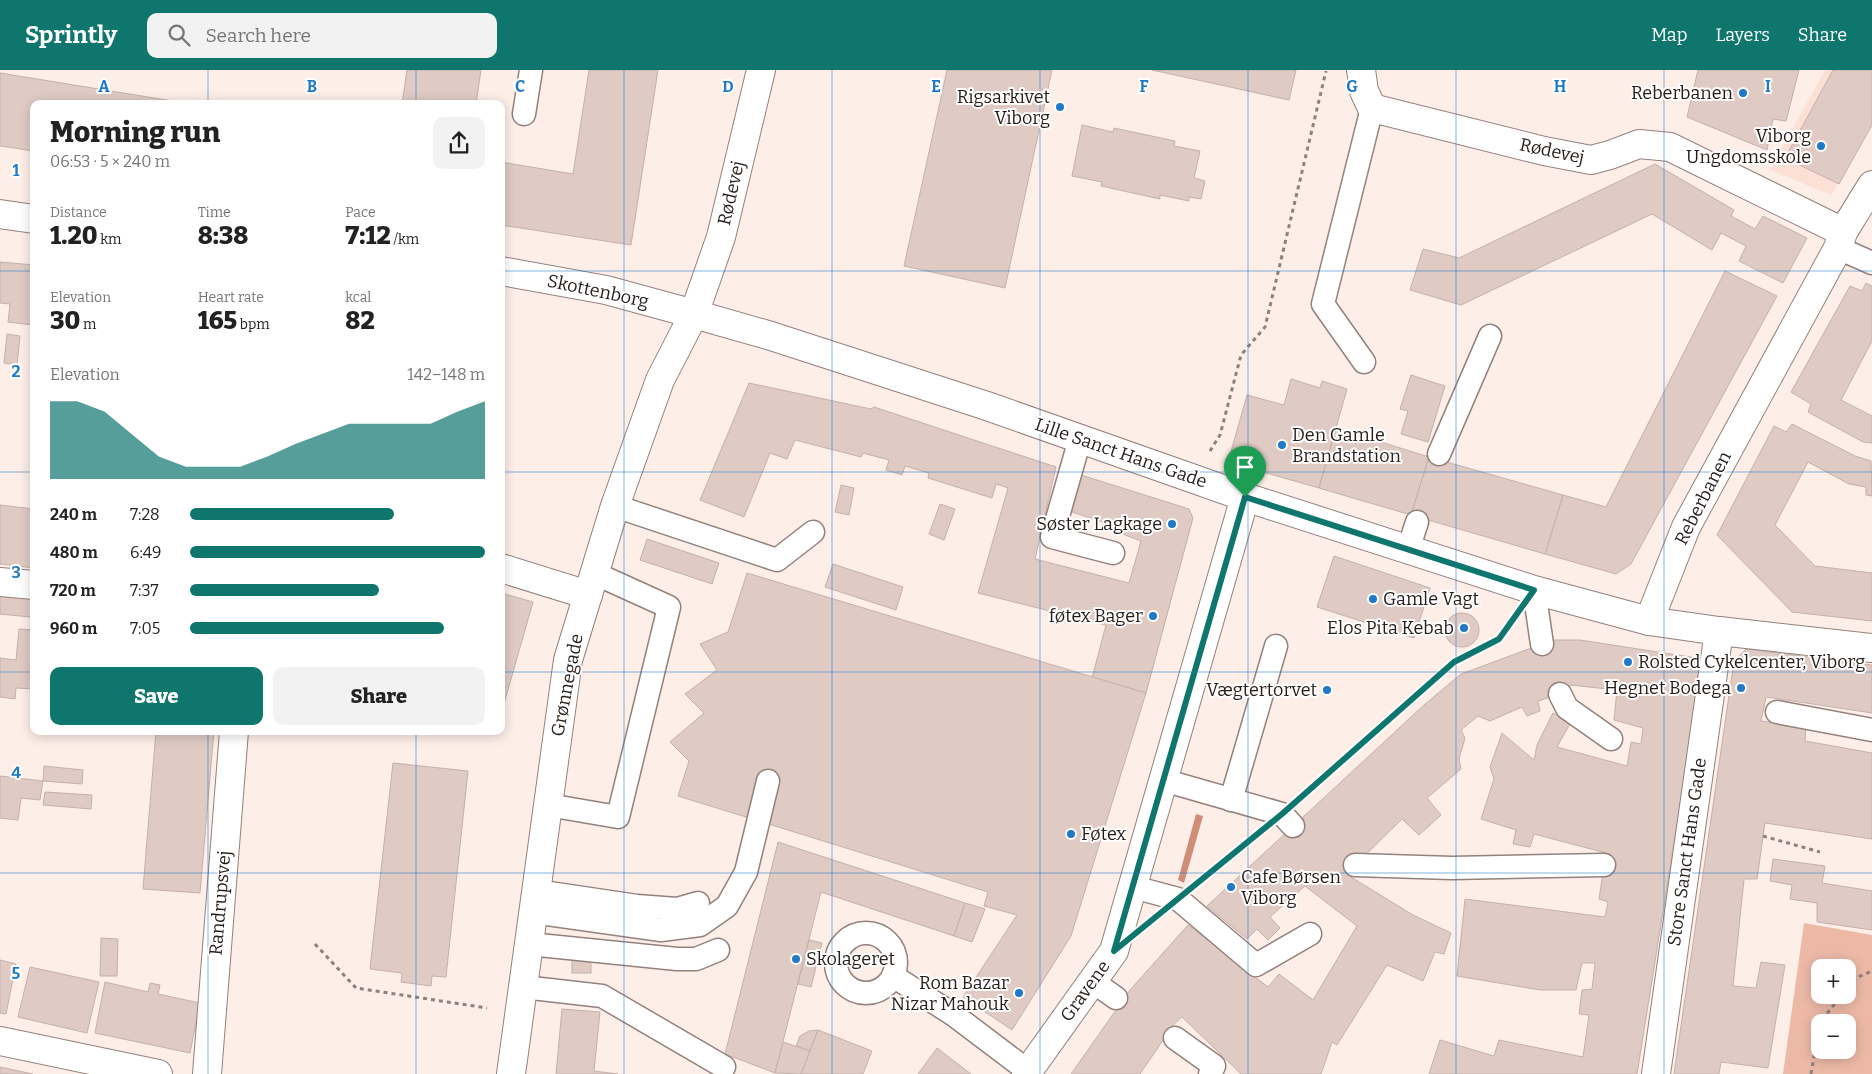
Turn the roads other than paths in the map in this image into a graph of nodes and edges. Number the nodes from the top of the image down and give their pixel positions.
1 (531, 70) edge
2 (761, 70) edge
3 (1361, 70) edge
4 (1372, 108) junction
5 (524, 114) dead end
6 (1872, 185) edge
7 (0, 214) edge
8 (30, 218) edge
9 (1841, 240) junction
10 (1872, 263) edge
11 (505, 272) edge
12 (694, 314) junction
13 (1490, 336) dead end
14 (1364, 362) dead end
15 (1080, 439) junction
16 (1439, 454) dead end
17 (1245, 497) junction
18 (615, 506) junction
19 (1417, 522) dead end
20 (813, 532) dead end
21 (1408, 550) junction
22 (1113, 553) dead end
23 (505, 569) edge
24 (0, 582) edge
25 (591, 584) junction
26 (30, 585) edge
27 (1534, 590) junction
28 (1648, 621) junction
29 (1719, 631) junction
30 (1542, 644) dead end
31 (1276, 646) dead end
32 (1872, 648) edge
33 (1560, 694) dead end
34 (1777, 712) dead end
35 (1872, 730) edge
36 (234, 735) edge
37 (1611, 739) dead end
38 (1164, 780) junction
39 (768, 782) dead end
40 (1231, 800) junction
41 (548, 805) junction
42 (1287, 820) road end
43 (1355, 865) dead end
44 (1604, 865) dead end
45 (1133, 887) junction
46 (534, 901) junction
47 (698, 903) dead end
48 (1310, 934) dead end
49 (529, 944) junction
50 (718, 950) dead end
51 (893, 976) dead end
52 (1092, 981) junction
53 (1116, 998) dead end
54 (521, 1000) junction
55 (1175, 1038) dead end
56 (0, 1041) edge
57 (724, 1066) dead end
58 (1027, 1072) edge
59 (158, 1074) edge
60 (207, 1074) edge
61 (511, 1074) edge
62 (1210, 1074) edge
63 (1656, 1074) edge

1 - 5 lane
2 - 12 street, Rødevej
3 - 4 street
4 - 9 street, Rødevej
4 - 14 lane
6 - 9 street, Reberbanen
7 - 8 street
9 - 10 lane
9 - 28 street, Reberbanen
11 - 12 street, Skottenborg
12 - 15 street, Lille Sanct Hans Gade
12 - 18 street, Grønnegade
13 - 16 lane
15 - 17 street, Lille Sanct Hans Gade
15 - 22 lane
17 - 21 street, Lille Sanct Hans Gade
17 - 38 street, Gravene
18 - 20 lane
18 - 25 street, Grønnegade
19 - 21 lane
21 - 27 street, Lille Sanct Hans Gade
23 - 25 street
24 - 26 street
25 - 41 street, Grønnegade
25 - 41 lane
27 - 28 street, Lille Sanct Hans Gade
27 - 30 lane
28 - 29 street, Lille Sanct Hans Gade
29 - 32 street, Lille Sanct Hans Gade
29 - 63 street, Store Sanct Hans Gade
31 - 40 lane
33 - 37 lane
34 - 35 lane
36 - 60 street, Randrupsvej
38 - 40 lane
38 - 45 street, Gravene
39 - 46 lane
40 - 42 lane
41 - 46 street, Grønnegade
43 - 44 lane
45 - 48 lane
45 - 52 street, Gravene
46 - 47 lane
46 - 49 street, Grønnegade
49 - 50 lane
49 - 54 street, Grønnegade
51 - 58 lane
52 - 53 lane
52 - 58 street, Gravene
54 - 57 lane
54 - 61 street, Grønnegade
55 - 62 lane
56 - 59 street

